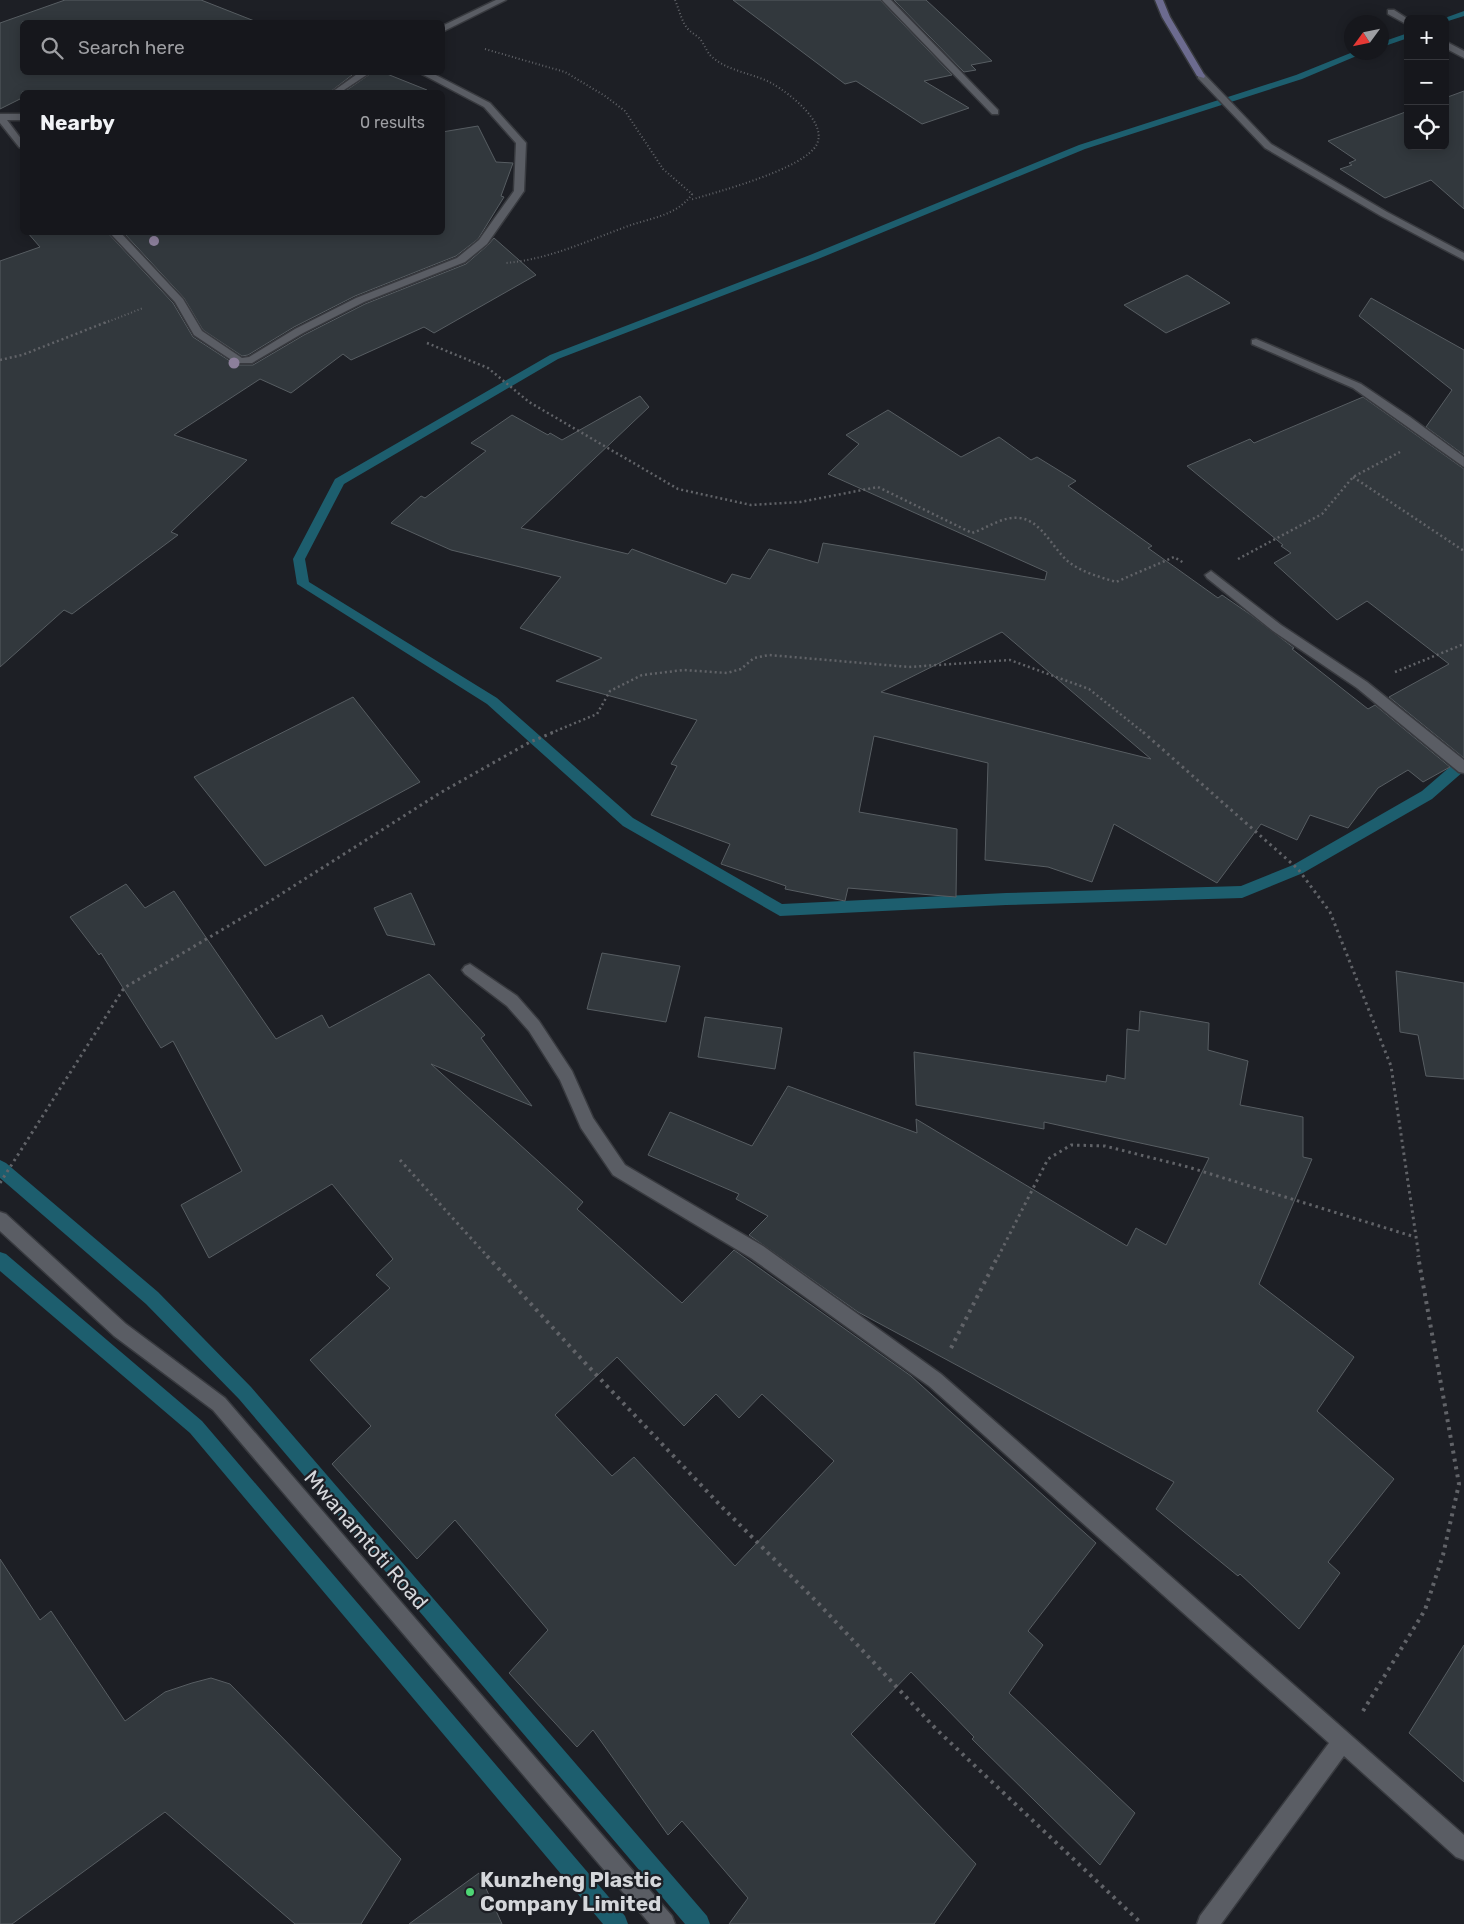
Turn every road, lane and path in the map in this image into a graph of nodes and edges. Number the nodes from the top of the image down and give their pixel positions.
1 (502, 0) edge
2 (675, 0) edge
3 (886, 0) edge
4 (1159, 0) edge
5 (1391, 12) dead end
6 (1404, 20) edge
7 (445, 28) edge
8 (1449, 46) edge
9 (485, 49) dead end
10 (1464, 55) edge
11 (362, 75) edge
12 (428, 75) edge
13 (1201, 76) joint
14 (339, 90) edge
15 (995, 112) dead end
16 (0, 117) edge
17 (20, 117) edge
18 (20, 142) edge
19 (689, 200) junction
20 (117, 235) edge
21 (1464, 257) edge
22 (461, 260) junction
23 (174, 295) junction
24 (1256, 342) dead end
25 (427, 343) dead end
26 (0, 360) edge
27 (1429, 436) junction
28 (1464, 463) edge
29 (1353, 477) junction
30 (1464, 551) edge
31 (1211, 575) junction
32 (1464, 644) edge
33 (1362, 685) junction
34 (1464, 768) edge
35 (470, 970) dead end
36 (400, 1160) dead end
37 (0, 1183) edge
38 (0, 1220) edge
39 (1415, 1237) junction
40 (935, 1380) junction
41 (1459, 1484) junction
42 (1464, 1488) edge
43 (1342, 1742) junction
44 (1464, 1849) edge
45 (664, 1924) edge
46 (1142, 1924) edge
47 (1208, 1924) edge

1 - 7 street
2 - 19 path
3 - 15 street
4 - 13 street
5 - 6 street
8 - 10 street
9 - 19 path
11 - 14 street
12 - 22 street
13 - 21 street
16 - 17 street
16 - 18 street
19 - 22 path
20 - 23 street
22 - 23 street
23 - 26 path
24 - 27 street
25 - 31 path
27 - 28 street
27 - 29 path
29 - 30 path
29 - 31 path
31 - 33 street
32 - 33 path
33 - 34 street
35 - 40 street
36 - 46 path
37 - 39 path
38 - 45 street, Mwanamtoti Road
39 - 40 path
39 - 41 path
40 - 43 street
41 - 42 path
41 - 43 path
43 - 44 street
43 - 47 street

